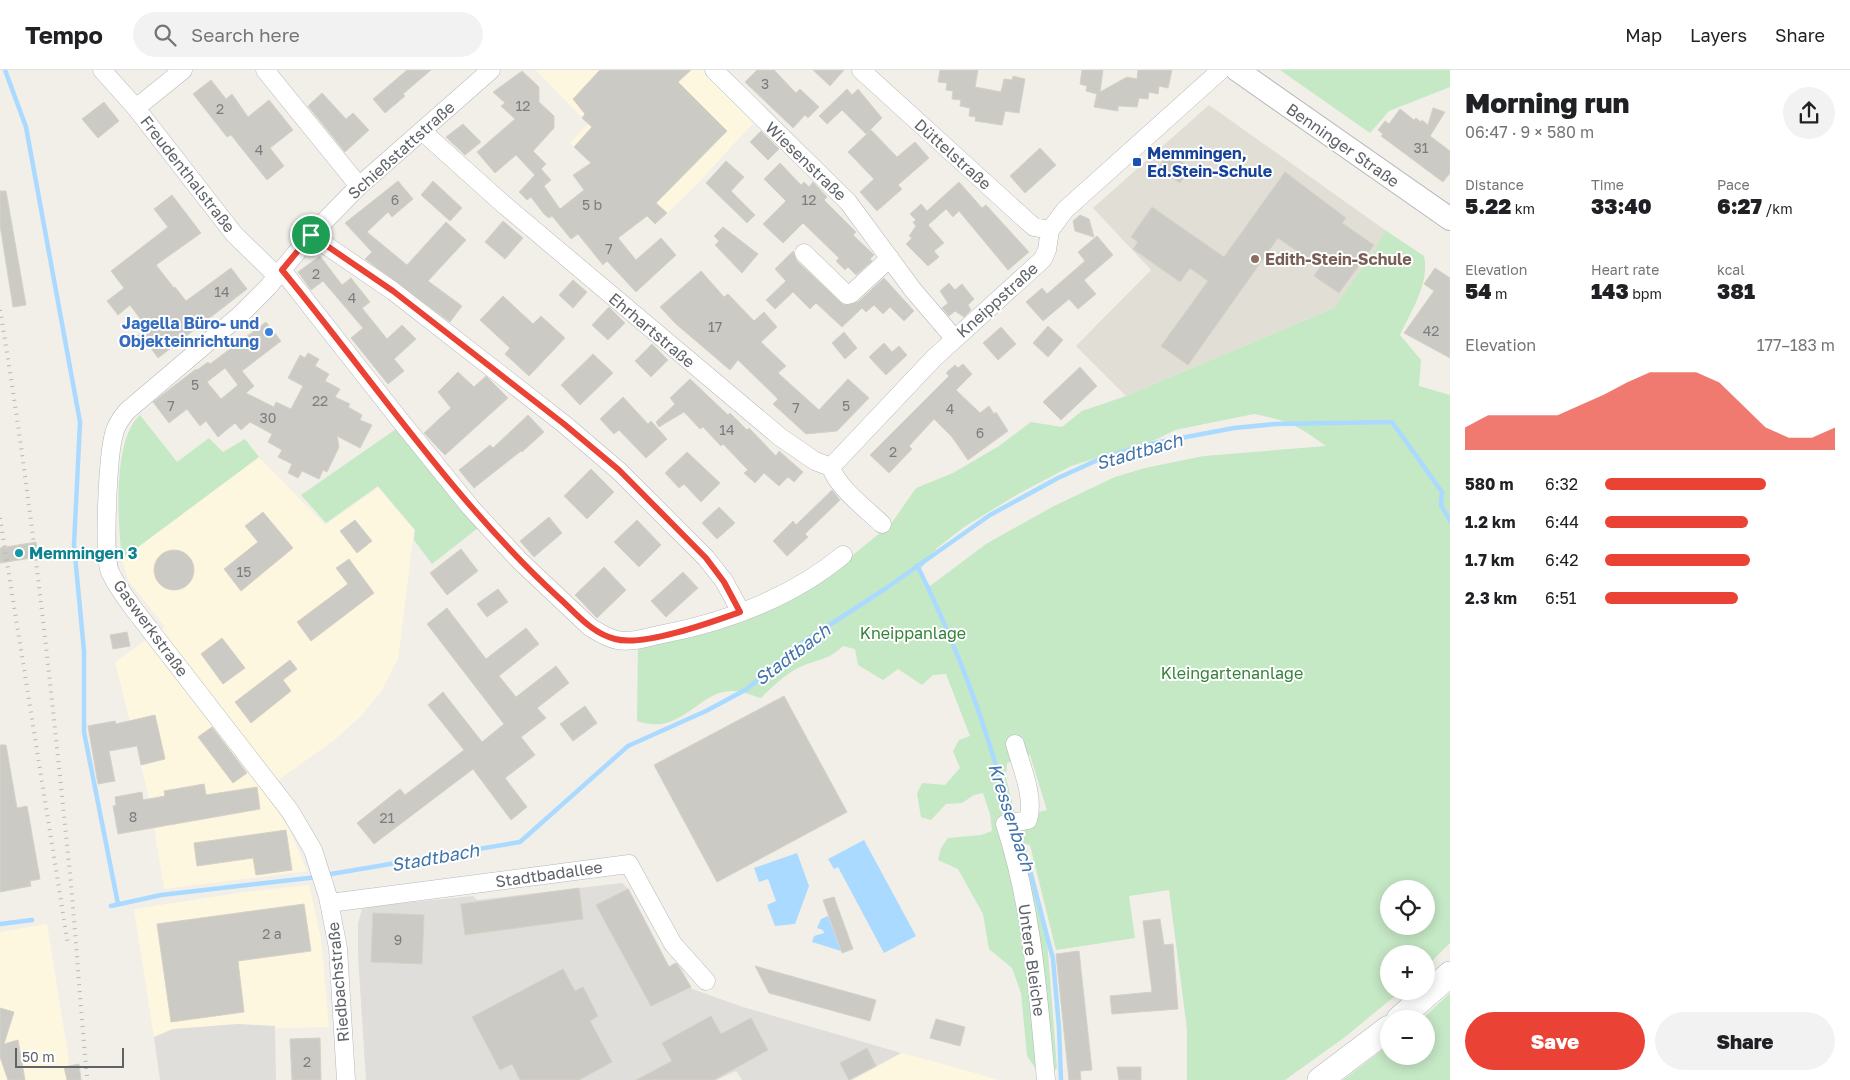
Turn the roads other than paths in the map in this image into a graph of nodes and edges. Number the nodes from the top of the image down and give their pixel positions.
1 (102, 70) edge
2 (183, 70) edge
3 (265, 70) edge
4 (491, 70) edge
5 (714, 70) edge
6 (861, 70) edge
7 (1221, 70) edge
8 (1238, 70) edge
9 (136, 108) junction
10 (422, 131) junction
11 (359, 186) junction
12 (1450, 219) edge
13 (1050, 230) junction
14 (311, 235) junction
15 (804, 253) dead end
16 (890, 258) junction
17 (280, 273) junction
18 (255, 301) joint
19 (954, 338) junction
20 (831, 467) junction
21 (882, 524) dead end
22 (844, 555) dead end
23 (740, 612) junction
24 (1016, 744) dead end
25 (325, 885) joint
26 (330, 903) junction
27 (1450, 974) edge
28 (706, 981) dead end
29 (1409, 1010) edge
30 (1380, 1036) edge
31 (346, 1080) edge
32 (1046, 1080) edge
33 (1320, 1080) edge

1 - 9 street, Freudenthalstraße
2 - 9 street
3 - 11 street
4 - 10 street, Schießstattstraße
5 - 16 street, Wiesenstraße
6 - 13 street, Düttelstraße
7 - 13 street, Kneippstraße
8 - 12 street, Benninger Straße
9 - 17 street, Freudenthalstraße
10 - 11 street, Schießstattstraße
10 - 20 street, Ehrhartstraße
11 - 14 street, Schießstattstraße
13 - 19 street, Kneippstraße
14 - 17 street, Schießstattstraße
14 - 23 street
15 - 16 street
16 - 19 street, Wiesenstraße
17 - 18 street, Schießstattstraße
17 - 23 street, Freudenthalstraße
18 - 25 street, Gaswerkstraße
19 - 20 street, Kneippstraße
20 - 21 street
22 - 23 street
24 - 32 street, Untere Bleiche
25 - 26 street, Riedbachstraße
26 - 28 street, Stadtbadallee
26 - 31 street, Riedbachstraße
27 - 29 main road
30 - 33 main road

